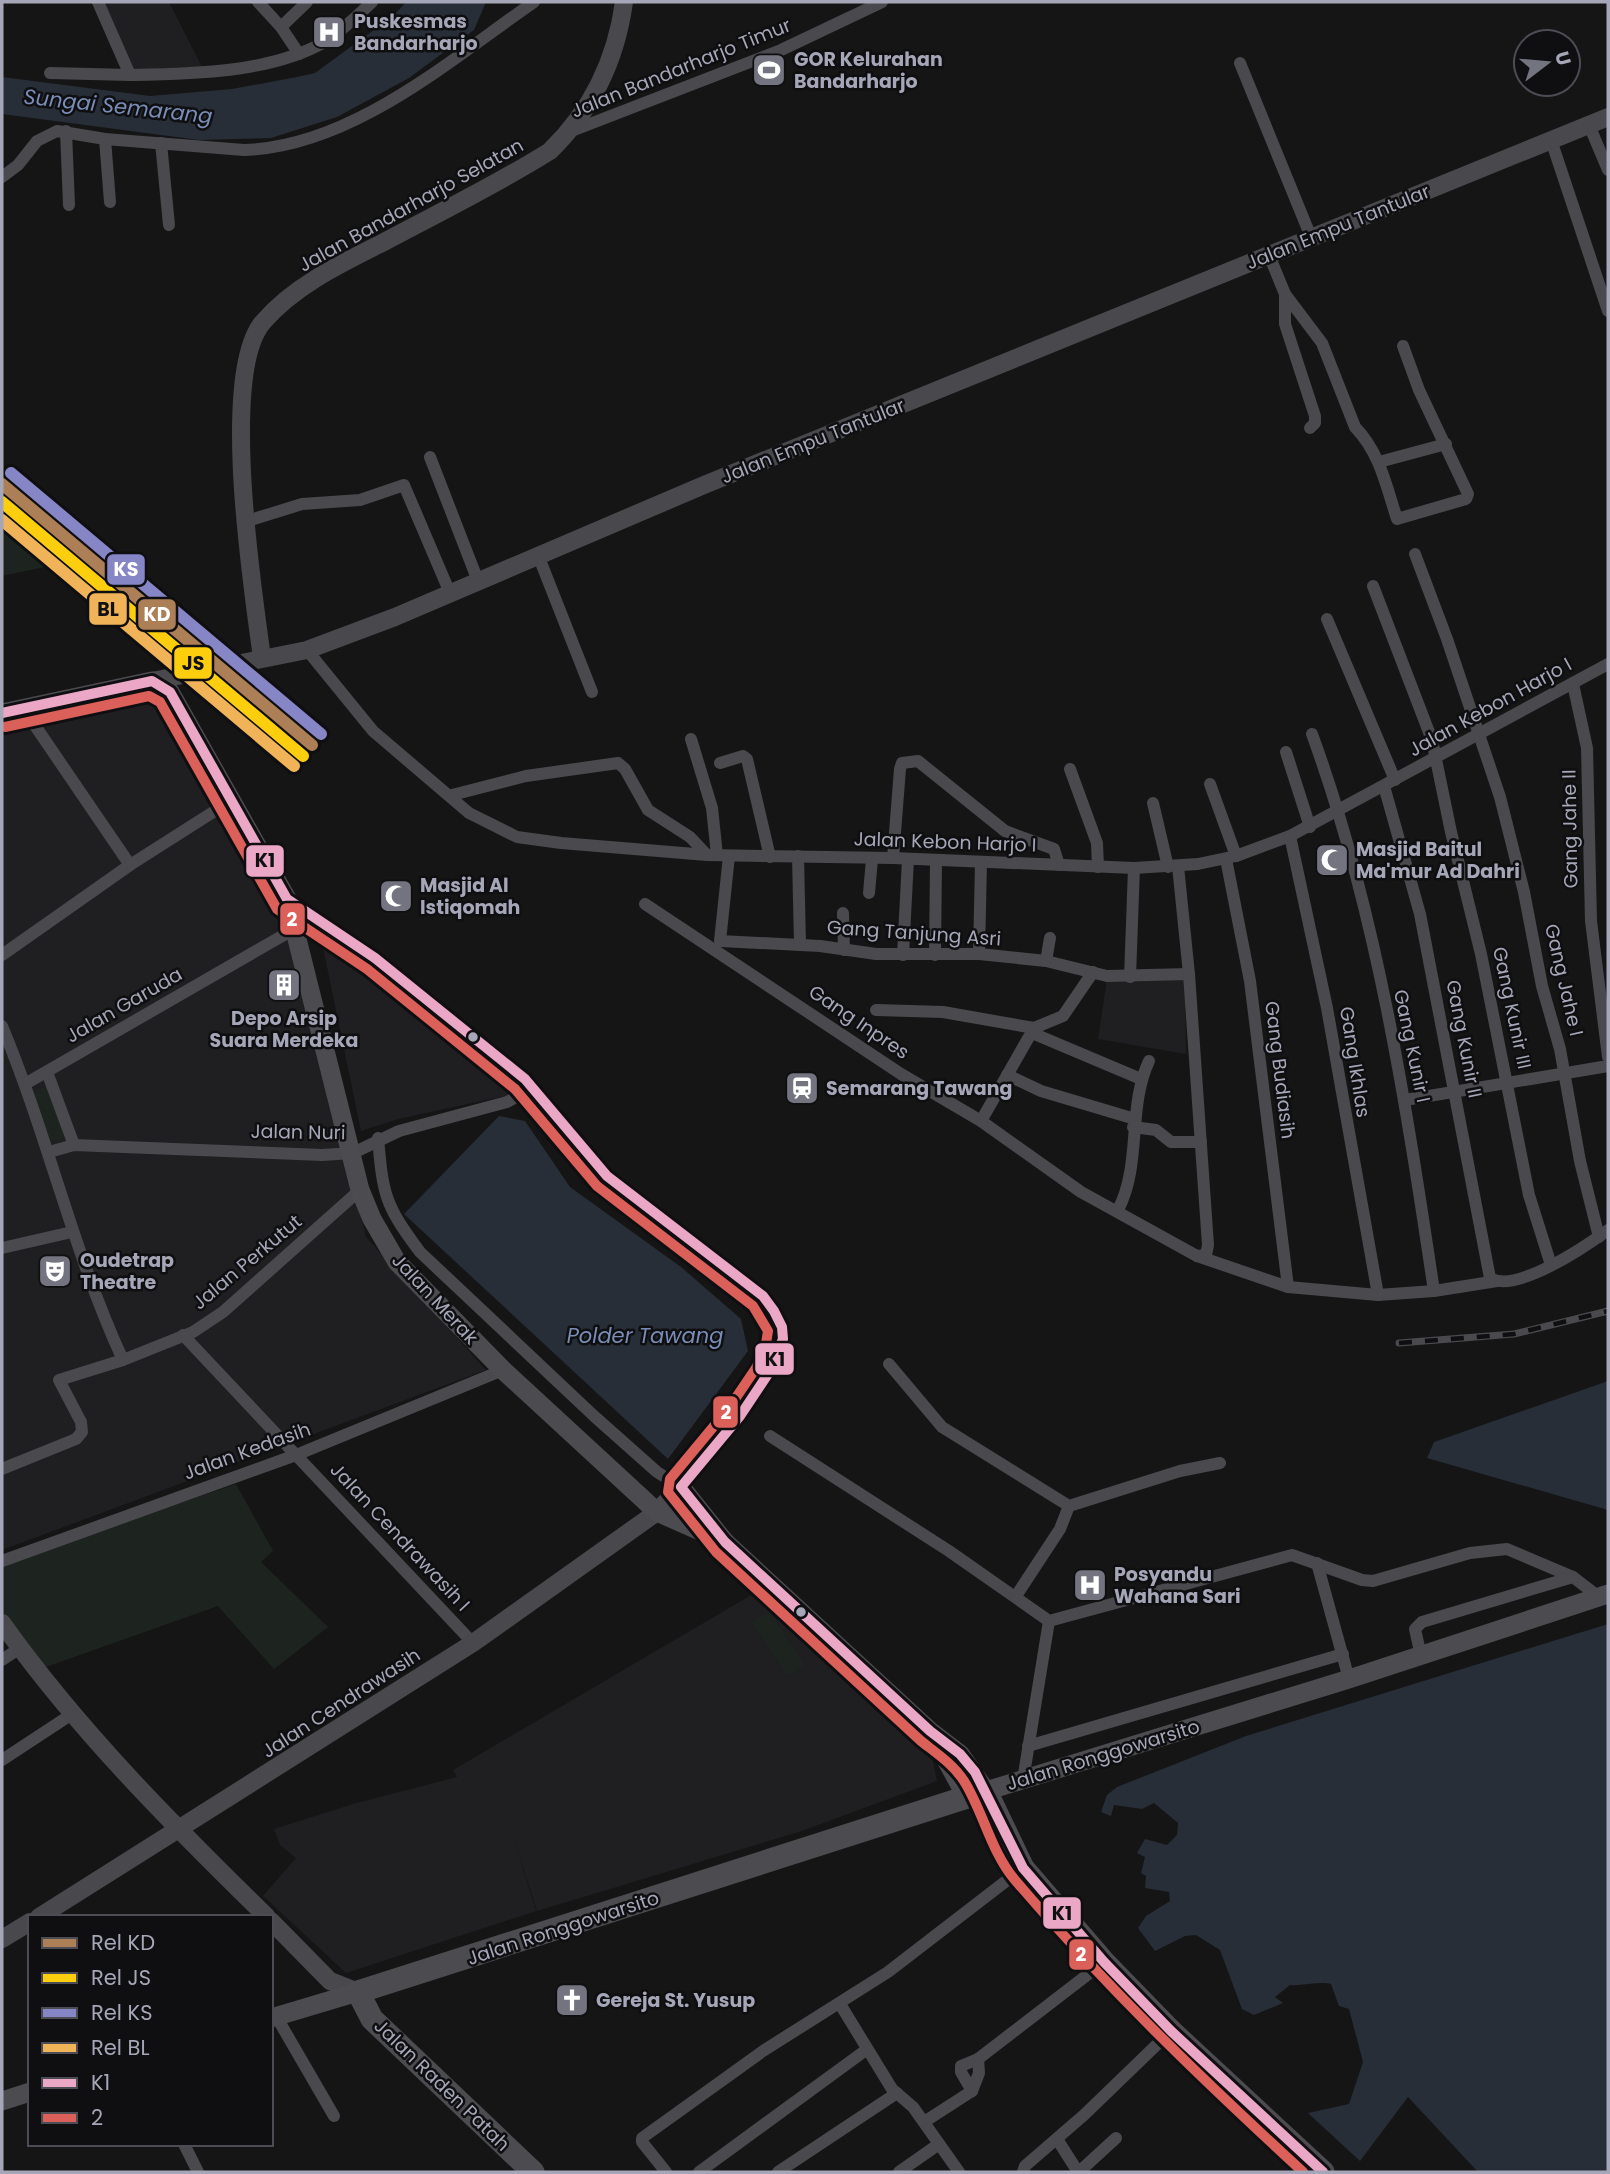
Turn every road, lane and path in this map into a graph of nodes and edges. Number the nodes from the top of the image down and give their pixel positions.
1 (98, 2) edge
2 (258, 2) edge
3 (307, 2) edge
4 (372, 2) edge
5 (534, 2) edge
6 (624, 2) edge
7 (882, 2) edge
8 (281, 27) junction
9 (299, 54) junction
10 (1240, 63) dead end
11 (50, 73) dead end
12 (130, 75) junction
13 (1608, 117) edge
14 (1589, 124) junction
15 (66, 131) junction
16 (569, 132) junction
17 (105, 139) junction
18 (1551, 140) junction
19 (161, 142) junction
20 (1608, 170) edge
21 (2, 177) edge
22 (110, 202) dead end
23 (69, 205) dead end
24 (169, 225) dead end
25 (1311, 237) junction
26 (1269, 255) junction
27 (1285, 295) junction
28 (1608, 311) edge
29 (1403, 346) dead end
30 (1310, 428) dead end
31 (1446, 444) junction
32 (430, 457) dead end
33 (1379, 462) junction
34 (244, 522) junction
35 (1415, 554) dead end
36 (538, 555) junction
37 (478, 581) junction
38 (1373, 586) dead end
39 (450, 593) junction
40 (1327, 619) dead end
41 (307, 650) junction
42 (262, 658) junction
43 (1608, 664) edge
44 (152, 681) junction
45 (1573, 684) junction
46 (592, 692) dead end
47 (23, 708) junction
48 (2, 713) edge
49 (1312, 734) dead end
50 (1480, 735) junction
51 (691, 739) dead end
52 (1286, 752) dead end
53 (1437, 758) junction
54 (720, 763) dead end
55 (1070, 769) dead end
56 (1389, 783) junction
57 (1210, 784) dead end
58 (452, 795) junction
59 (232, 800) junction
60 (1153, 803) dead end
61 (1340, 811) junction
62 (1310, 827) junction
63 (1290, 836) junction
64 (717, 855) junction
65 (798, 856) junction
66 (770, 857) junction
67 (893, 858) junction
68 (1231, 858) junction
69 (872, 859) junction
70 (908, 859) junction
71 (936, 861) junction
72 (981, 862) junction
73 (130, 865) junction
74 (1059, 865) junction
75 (1098, 867) junction
76 (1173, 867) junction
77 (1134, 868) junction
78 (869, 892) dead end
79 (645, 904) dead end
80 (843, 913) dead end
81 (296, 928) junction
82 (1050, 937) dead end
83 (719, 945) junction
84 (800, 946) junction
85 (844, 950) junction
86 (979, 954) junction
87 (2, 955) edge
88 (903, 955) junction
89 (934, 955) junction
90 (1046, 961) junction
91 (1093, 972) junction
92 (1189, 974) junction
93 (1130, 977) junction
94 (876, 1010) dead end
95 (2, 1026) edge
96 (1033, 1031) junction
97 (1608, 1057) edge
98 (1149, 1061) dead end
99 (1608, 1066) edge
100 (47, 1072) junction
101 (1566, 1074) junction
102 (1007, 1075) junction
103 (1140, 1080) junction
104 (1508, 1083) junction
105 (25, 1084) junction
106 (534, 1087) dead end
107 (1456, 1093) junction
108 (1405, 1100) junction
109 (981, 1121) junction
110 (1134, 1123) junction
111 (378, 1138) junction
112 (1202, 1142) junction
113 (74, 1144) junction
114 (49, 1152) junction
115 (353, 1153) junction
116 (360, 1190) junction
117 (1118, 1210) junction
118 (72, 1232) junction
119 (1604, 1234) edge
120 (2, 1248) edge
121 (1197, 1255) junction
122 (1551, 1265) junction
123 (1497, 1281) junction
124 (1288, 1287) junction
125 (1434, 1291) junction
126 (1378, 1295) junction
127 (183, 1335) junction
128 (123, 1360) junction
129 (889, 1364) dead end
130 (503, 1370) junction
131 (770, 1436) dead end
132 (296, 1455) junction
133 (1220, 1463) dead end
134 (2, 1469) edge
135 (670, 1499) junction
136 (1069, 1506) junction
137 (725, 1542) junction
138 (2, 1561) edge
139 (1317, 1563) junction
140 (1573, 1577) junction
141 (1016, 1596) junction
142 (1604, 1596) edge
143 (1049, 1621) junction
144 (2, 1623) edge
145 (473, 1643) junction
146 (20, 1648) junction
147 (1343, 1654) junction
148 (1421, 1656) junction
149 (2, 1660) edge
150 (1349, 1679) junction
151 (72, 1714) junction
152 (1028, 1746) junction
153 (2, 1760) edge
154 (1023, 1780) junction
155 (976, 1795) junction
156 (178, 1831) junction
157 (1023, 1868) junction
158 (41, 1915) edge
159 (265, 1915) edge
160 (28, 1923) edge
161 (273, 1923) edge
162 (2, 1939) edge
163 (1104, 1962) junction
164 (358, 1992) junction
165 (840, 2004) junction
166 (274, 2017) edge
167 (1171, 2031) junction
168 (866, 2050) junction
169 (978, 2059) junction
170 (972, 2091) junction
171 (28, 2093) edge
172 (897, 2093) junction
173 (2, 2101) edge
174 (334, 2116) dead end
175 (924, 2122) junction
176 (1116, 2138) dead end
177 (1057, 2139) junction
178 (939, 2144) junction
179 (185, 2146) edge
180 (1024, 2169) edge
181 (953, 2170) edge
182 (198, 2172) edge
183 (533, 2172) edge
184 (666, 2172) edge
185 (699, 2172) edge
186 (778, 2172) edge
187 (900, 2172) edge
188 (1078, 2172) edge
189 (1323, 2172) edge

1 - 12 street
2 - 8 street
3 - 8 street
4 - 9 street
5 - 19 street
6 - 16 street, Jalan Bandarharjo Selatan
7 - 16 street, Jalan Bandarharjo Timur
8 - 9 street
9 - 12 street
10 - 25 street
11 - 12 street
13 - 14 street, Jalan Empu Tantular
14 - 18 street, Jalan Empu Tantular
14 - 20 street
15 - 17 street
15 - 21 street
15 - 23 street
16 - 34 street, Jalan Bandarharjo Selatan
17 - 19 street
17 - 22 street
18 - 25 street, Jalan Empu Tantular
18 - 28 street
19 - 24 street
25 - 26 street, Jalan Empu Tantular
26 - 27 street
26 - 36 street, Jalan Empu Tantular
27 - 30 street
27 - 33 street
29 - 31 street
31 - 33 street
31 - 33 street
32 - 37 street
34 - 39 street
34 - 42 street, Jalan Bandarharjo Selatan
35 - 50 street, Gang Jahe I
36 - 37 street, Jalan Empu Tantular
36 - 46 street
37 - 39 street, Jalan Empu Tantular
38 - 53 street, Gang Kunir III
39 - 41 street, Jalan Empu Tantular
40 - 56 street, Gang Kunir II
41 - 42 street, Jalan Empu Tantular
41 - 58 street, Jalan Kebon Harjo I
42 - 44 street, Jalan Empu Tantular
43 - 45 street, Jalan Kebon Harjo I
44 - 47 main road, Jalan Empu Tantular
44 - 59 main road, Jalan Merak
45 - 50 street, Jalan Kebon Harjo I
45 - 97 street, Gang Jahe II
47 - 48 main road, Jalan Empu Tantular
47 - 73 street
49 - 61 street, Gang Kunir I
50 - 53 street, Jalan Kebon Harjo I
50 - 101 street, Gang Jahe I
51 - 64 street
52 - 62 street
53 - 56 street, Jalan Kebon Harjo I
53 - 104 street, Gang Kunir III
54 - 66 street
55 - 75 street
56 - 61 street, Jalan Kebon Harjo I
56 - 107 street, Gang Kunir II
57 - 68 street, Gang Budiasih
58 - 64 street, Jalan Kebon Harjo I
58 - 64 street
59 - 73 street
59 - 81 main road, Jalan Merak
60 - 76 street
61 - 62 street, Jalan Kebon Harjo I
61 - 108 street, Gang Kunir I
62 - 63 street, Jalan Kebon Harjo I
63 - 68 street, Jalan Kebon Harjo I
63 - 126 street, Gang Ikhlas
64 - 66 street, Jalan Kebon Harjo I
64 - 83 street
65 - 66 street, Jalan Kebon Harjo I
65 - 69 street, Jalan Kebon Harjo I
65 - 84 street
67 - 69 street, Jalan Kebon Harjo I
67 - 70 street, Jalan Kebon Harjo I
67 - 74 street
68 - 76 street, Jalan Kebon Harjo I
68 - 124 street, Gang Budiasih
69 - 78 street
70 - 71 street, Jalan Kebon Harjo I
70 - 88 street
71 - 72 street, Jalan Kebon Harjo I
71 - 89 street
72 - 74 street, Jalan Kebon Harjo I
72 - 86 street
73 - 87 street
74 - 75 street, Jalan Kebon Harjo I
75 - 77 street, Jalan Kebon Harjo I
76 - 77 street, Jalan Kebon Harjo I
76 - 92 street
77 - 93 street
79 - 83 street, Gang Inpres
80 - 85 street
81 - 100 street, Jalan Garuda
81 - 115 main road, Jalan Merak
82 - 90 street
83 - 84 street, Gang Tanjung Asri
83 - 109 street, Gang Inpres
84 - 85 street, Gang Tanjung Asri
85 - 88 street, Gang Tanjung Asri
86 - 89 street, Gang Tanjung Asri
86 - 90 street, Gang Tanjung Asri
88 - 89 street, Gang Tanjung Asri
90 - 91 street, Gang Tanjung Asri
91 - 93 street, Gang Tanjung Asri
91 - 96 street
92 - 93 street, Gang Tanjung Asri
92 - 112 street
94 - 96 street
95 - 105 street
96 - 102 street
96 - 103 street
98 - 103 street
99 - 101 street
100 - 105 street, Jalan Garuda
100 - 113 street
101 - 104 street
101 - 119 street, Gang Jahe I
102 - 109 street
102 - 110 street
103 - 110 street
104 - 107 street
104 - 122 street, Gang Kunir III
105 - 114 street
106 - 111 street, Jalan Nuri
107 - 108 street
107 - 123 street, Gang Kunir II
108 - 125 street, Gang Kunir I
109 - 117 street, Gang Inpres
110 - 112 street
110 - 117 street
111 - 115 street, Jalan Nuri
111 - 135 street
112 - 121 street
113 - 114 street, Jalan Nuri
113 - 115 street, Jalan Nuri
114 - 118 street
115 - 116 main road, Jalan Merak
116 - 127 street, Jalan Perkutut
116 - 130 main road, Jalan Merak
117 - 121 street, Gang Inpres
118 - 120 street
118 - 128 street
119 - 122 street
121 - 124 street, Gang Inpres
122 - 123 street
123 - 125 street, Gang Inpres
124 - 126 street, Gang Inpres
125 - 126 street, Gang Inpres
127 - 128 street, Jalan Perkutut
127 - 132 street, Jalan Cendrawasih I
128 - 134 street, Jalan Perkutut
129 - 136 street
130 - 132 street, Jalan Kedasih
130 - 135 main road, Jalan Merak
131 - 141 street
132 - 138 street, Jalan Kedasih
132 - 145 street, Jalan Cendrawasih I
133 - 136 street
135 - 137 main road
135 - 137 main road
135 - 145 street, Jalan Cendrawasih
136 - 141 street
137 - 155 main road
139 - 140 street
139 - 143 street
139 - 147 street
140 - 142 street
140 - 148 street
141 - 143 street
142 - 148 main road, Jalan Ronggowarsito
143 - 152 street
144 - 146 street
145 - 156 street, Jalan Cendrawasih
146 - 149 street
146 - 151 street
147 - 150 street
147 - 152 street
148 - 150 main road, Jalan Ronggowarsito
150 - 154 main road, Jalan Ronggowarsito
151 - 153 street
151 - 156 street
152 - 154 street
154 - 155 main road, Jalan Ronggowarsito
155 - 157 highway
155 - 164 highway, Jalan Ronggowarsito
156 - 158 street, Jalan Cendrawasih
156 - 159 street
157 - 163 highway
157 - 165 street
160 - 162 street
161 - 164 street
163 - 167 highway
163 - 169 street
164 - 166 main road
164 - 183 highway, Jalan Raden Patah
165 - 168 street
165 - 184 street
166 - 174 street
167 - 177 street
167 - 189 highway
168 - 172 street
168 - 185 street
169 - 170 street
169 - 170 street
170 - 175 street
171 - 173 main road
172 - 175 street
172 - 186 street
175 - 178 street
176 - 188 street
177 - 180 street
177 - 188 street
178 - 181 street
178 - 187 street
179 - 182 street

